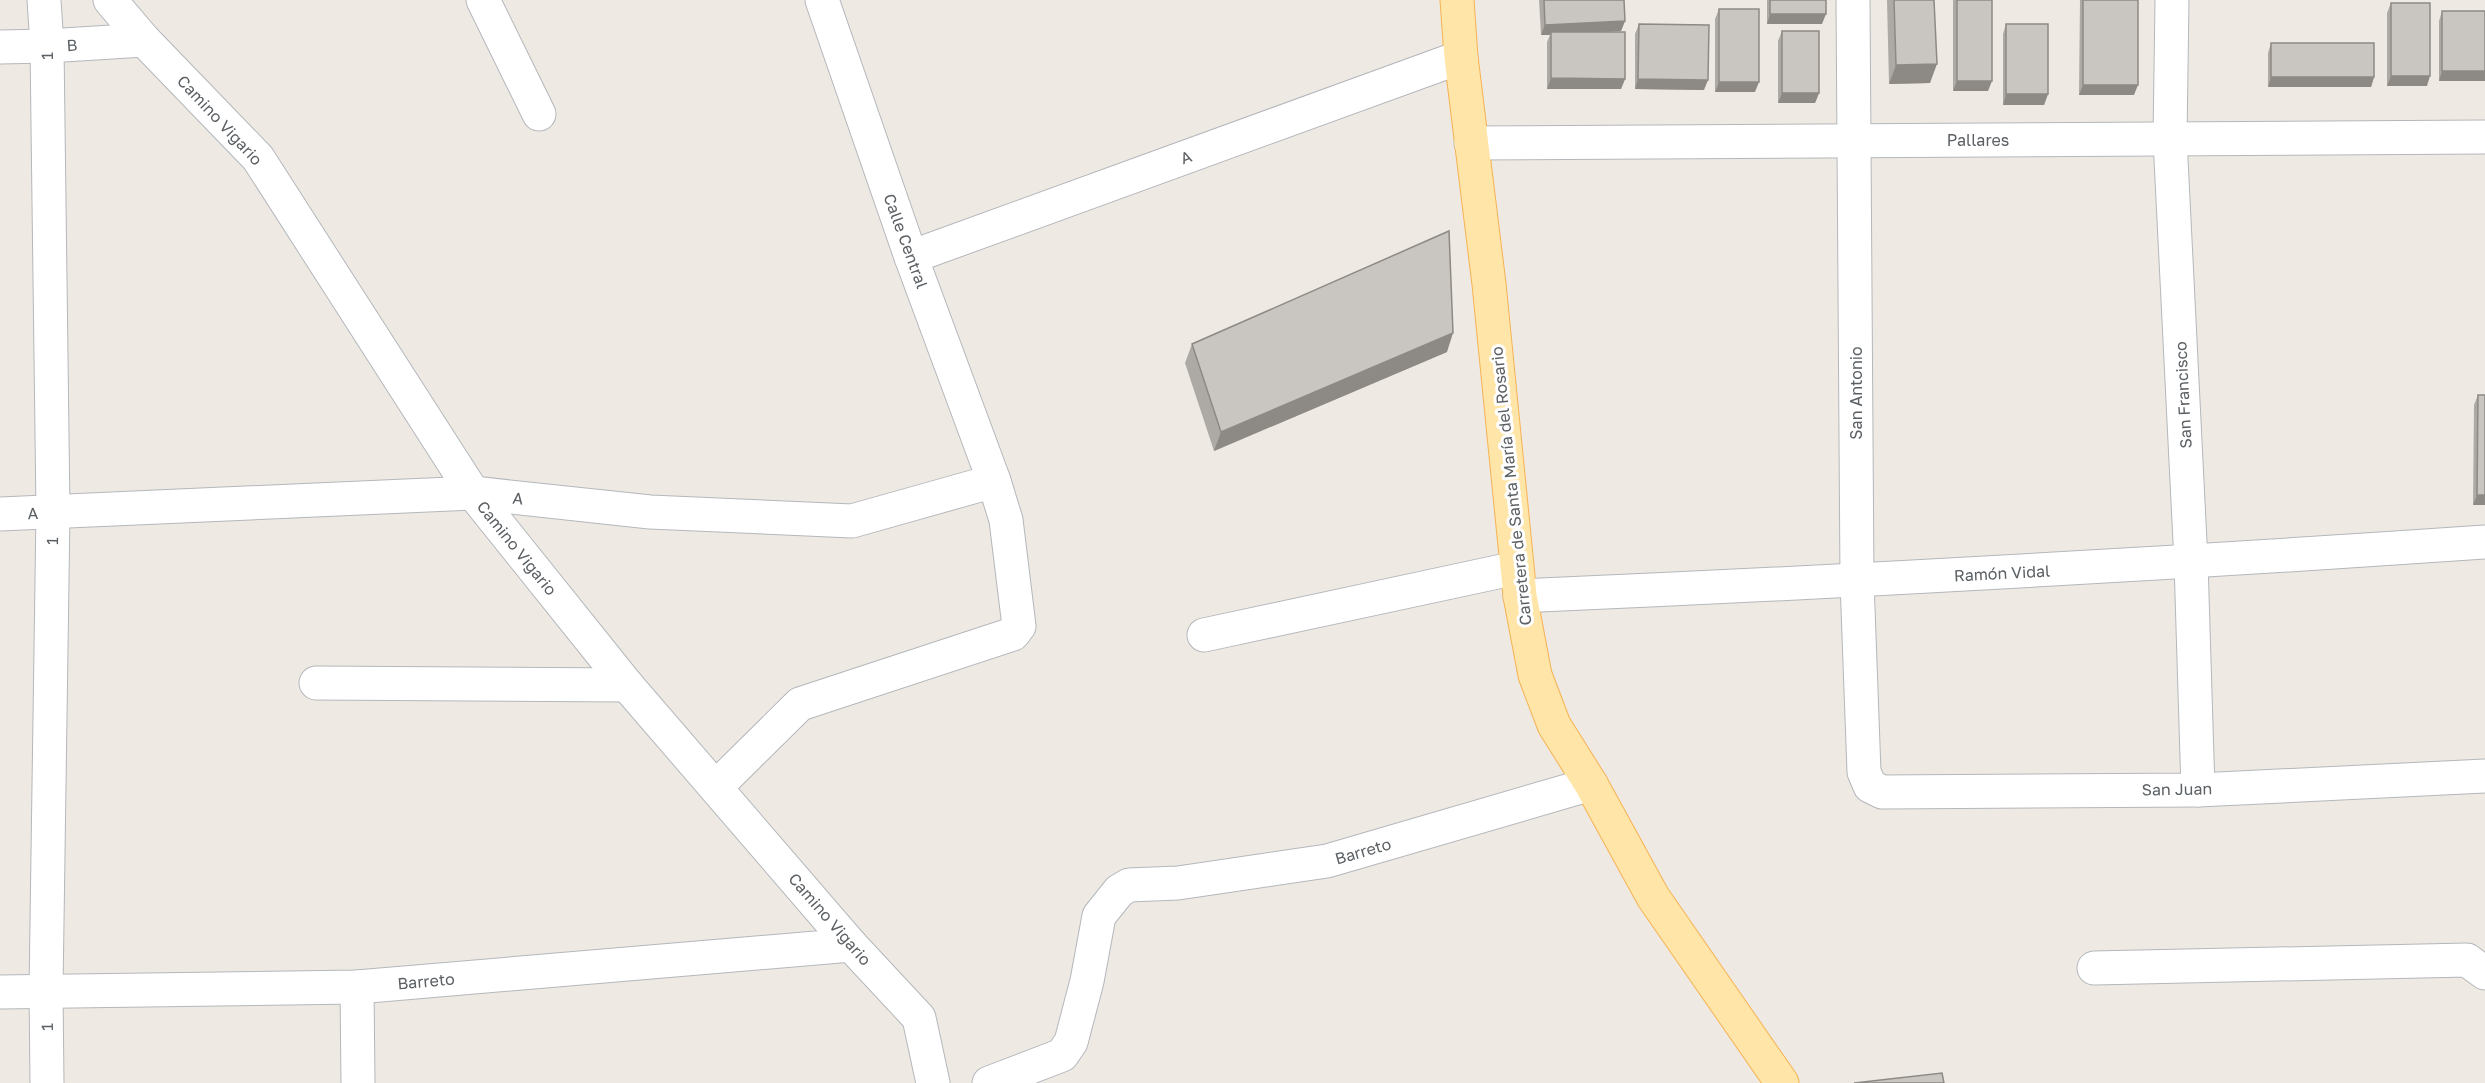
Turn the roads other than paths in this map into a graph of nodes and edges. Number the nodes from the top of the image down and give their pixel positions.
1 (44, 0) edge
2 (110, 0) edge
3 (483, 0) edge
4 (822, 0) edge
5 (1457, 0) edge
6 (1854, 0) edge
7 (2172, 0) edge
8 (144, 40) junction
9 (46, 46) junction
10 (0, 47) edge
11 (1461, 57) junction
12 (539, 114) dead end
13 (2485, 137) edge
14 (2170, 139) junction
15 (1855, 141) junction
16 (1472, 143) junction
17 (911, 257) junction
18 (994, 481) junction
19 (473, 493) junction
20 (53, 512) junction
21 (0, 514) edge
22 (2485, 542) edge
23 (2191, 562) junction
24 (1857, 581) junction
25 (1518, 582) junction
26 (1204, 635) dead end
27 (316, 683) dead end
28 (627, 685) junction
29 (2485, 776) edge
30 (1591, 784) junction
31 (1870, 786) joint
32 (716, 787) junction
33 (2199, 790) junction
34 (851, 945) junction
35 (2094, 968) dead end
36 (2485, 973) edge
37 (357, 987) junction
38 (46, 991) junction
39 (0, 992) edge
40 (48, 1083) edge
41 (358, 1083) edge
42 (933, 1083) edge
43 (989, 1083) edge
44 (1782, 1083) edge

1 - 9 street, 1
2 - 8 street, Camino Vigario
3 - 12 street
4 - 17 street, Calle Central
5 - 11 main road, Carretera de Santa María del Rosario
6 - 15 street, San Antonio
7 - 14 street, San Francisco
8 - 9 street, B
8 - 19 street, Camino Vigario
9 - 10 street, B
9 - 20 street, 1
11 - 16 main road, Carretera de Santa María del Rosario
11 - 17 street, A
13 - 14 street, Pallares
14 - 15 street, Pallares
14 - 23 street, San Francisco
15 - 16 street, Pallares
15 - 24 street, San Antonio
16 - 25 main road, Carretera de Santa María del Rosario
17 - 18 street, Calle Central
18 - 19 street, A
18 - 32 street, Calle Central
19 - 20 street, A
19 - 28 street, Camino Vigario
20 - 21 street, A
20 - 38 street, 1
22 - 23 street, Ramón Vidal
23 - 24 street, Ramón Vidal
23 - 33 street, San Francisco
24 - 25 street, Ramón Vidal
24 - 31 street, San Antonio
25 - 26 street, Ramón Vidal
25 - 30 main road, Carretera de Santa María del Rosario
27 - 28 street
28 - 32 street, Camino Vigario
29 - 33 street, San Juan
30 - 43 street, Barreto
30 - 44 main road, Carretera de Santa María del Rosario
31 - 33 street, San Juan
32 - 34 street, Camino Vigario
34 - 37 street, Barreto
34 - 42 street, Camino Vigario
35 - 36 street
37 - 38 street, Barreto
37 - 41 street
38 - 39 street, Barreto
38 - 40 street, 1

